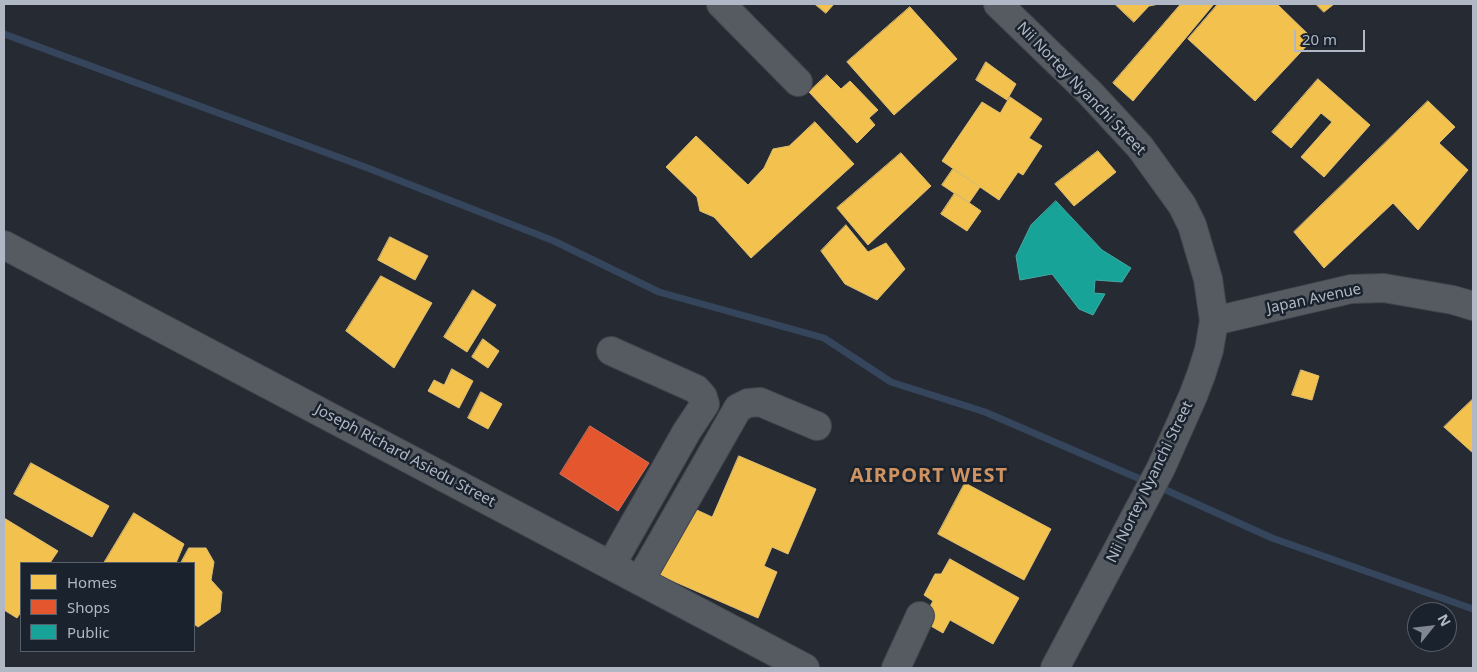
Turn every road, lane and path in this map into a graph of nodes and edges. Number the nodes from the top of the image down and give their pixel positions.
1 (720, 4) edge
2 (998, 4) edge
3 (798, 82) dead end
4 (4, 245) edge
5 (1473, 306) edge
6 (1214, 321) junction
7 (610, 351) dead end
8 (817, 426) dead end
9 (611, 565) junction
10 (640, 580) junction
11 (920, 616) dead end
12 (805, 668) edge
13 (896, 668) edge
14 (1055, 668) edge

1 - 3 street
2 - 6 street, Nii Nortey Nyanchi Street
4 - 9 street, Joseph Richard Asiedu Street
5 - 6 street, Japan Avenue
6 - 14 street, Nii Nortey Nyanchi Street
7 - 9 street
8 - 10 street
9 - 10 street, Joseph Richard Asiedu Street
10 - 12 street, Joseph Richard Asiedu Street
11 - 13 street

